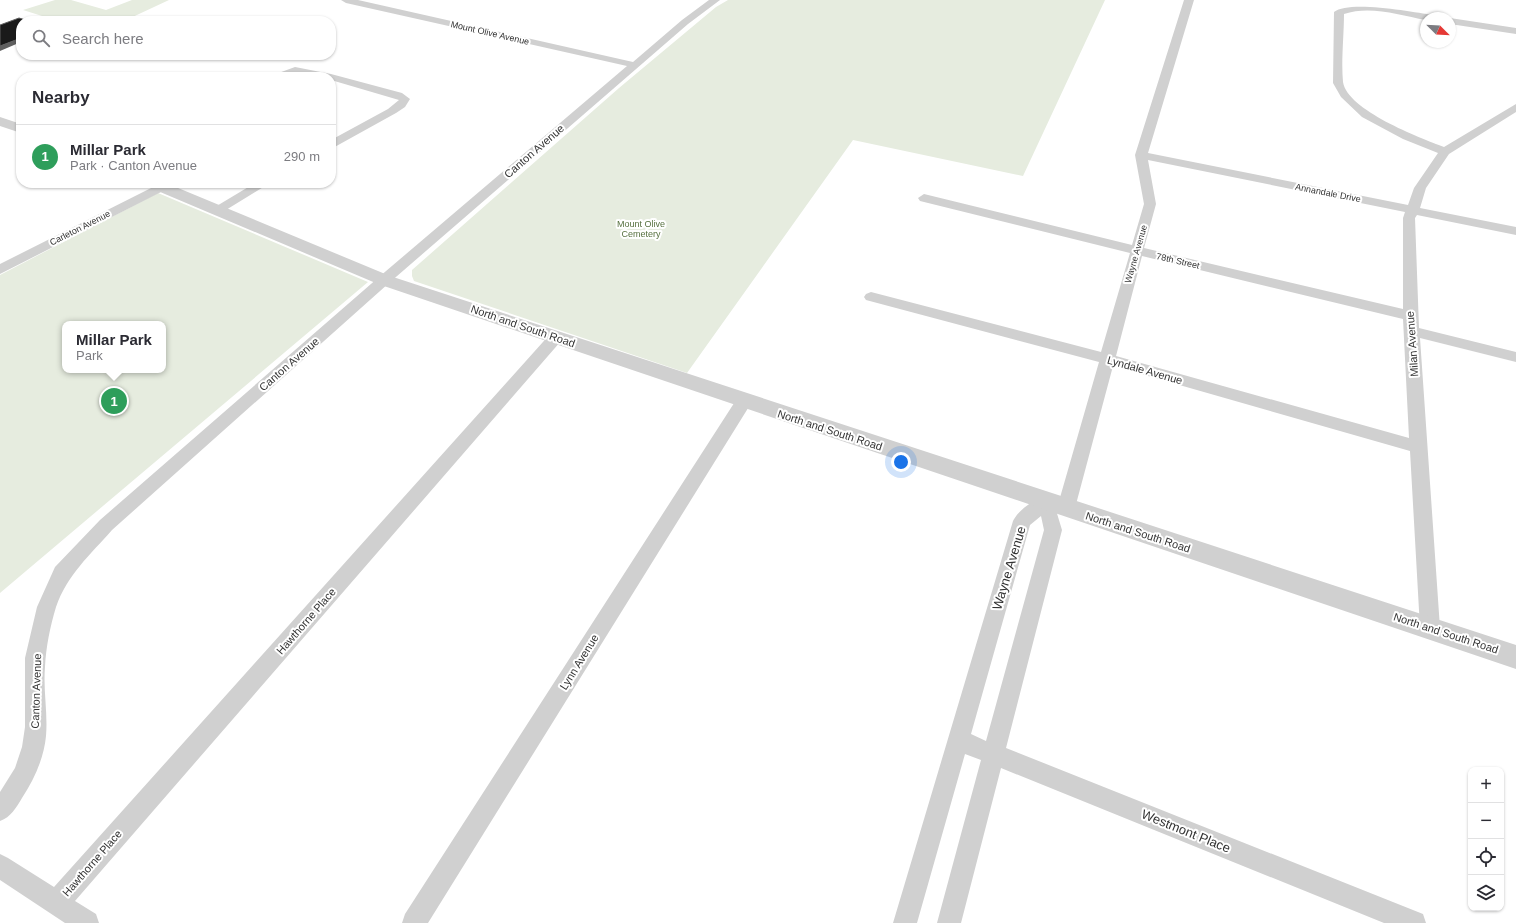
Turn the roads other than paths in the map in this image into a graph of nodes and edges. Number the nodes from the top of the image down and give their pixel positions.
1 (346, 0) edge
2 (715, 0) edge
3 (1189, 0) edge
4 (1420, 16) edge
5 (1456, 22) edge
6 (1516, 31) edge
7 (634, 65) junction
8 (290, 72) edge
9 (305, 72) edge
10 (336, 79) edge
11 (1516, 107) edge
12 (0, 121) edge
13 (16, 128) edge
14 (336, 142) edge
15 (1445, 152) junction
16 (1141, 155) junction
17 (150, 188) edge
18 (163, 188) edge
19 (255, 188) edge
20 (924, 198) dead end
21 (216, 210) junction
22 (1413, 210) junction
23 (1516, 231) edge
24 (1138, 251) junction
25 (0, 270) edge
26 (384, 280) junction
27 (871, 297) dead end
28 (1410, 316) junction
29 (1412, 331) junction
30 (556, 337) junction
31 (1516, 357) edge
32 (1106, 359) junction
33 (744, 401) junction
34 (1418, 447) junction
35 (1046, 502) junction
36 (1066, 508) junction
37 (1430, 628) junction
38 (1516, 657) edge
39 (958, 740) junction
40 (995, 754) junction
41 (0, 810) edge
42 (0, 866) edge
43 (56, 904) junction
44 (86, 923) edge
45 (414, 923) edge
46 (905, 923) edge
47 (949, 923) edge
48 (1414, 923) edge

1 - 7 street, Mount Olive Avenue
2 - 7 street, Canton Avenue
3 - 16 street, Wayne Avenue
4 - 15 street
5 - 6 street
7 - 26 street, Canton Avenue
8 - 9 street
10 - 14 street
11 - 15 street, Milan Avenue
12 - 13 street
15 - 22 street, Milan Avenue
16 - 22 street, Annandale Drive
16 - 24 street, Wayne Avenue
17 - 25 street, Carleton Avenue
18 - 21 street, North and South Road
19 - 21 street
20 - 24 street, 78th Street
21 - 26 street, North and South Road
22 - 23 street, Annandale Drive
22 - 28 street, Milan Avenue
24 - 28 street, 78th Street
24 - 32 street, Wayne Avenue
26 - 30 street, North and South Road
26 - 41 street, Canton Avenue
27 - 32 street, Lyndale Avenue
28 - 29 street, Milan Avenue
29 - 31 street
29 - 34 street, Milan Avenue
30 - 33 street, North and South Road
30 - 43 street, Hawthorne Place
32 - 34 street, Lyndale Avenue
32 - 36 street, Wayne Avenue
33 - 35 street, North and South Road
33 - 45 street, Lynn Avenue
34 - 37 street, Milan Avenue
35 - 36 street, North and South Road
35 - 39 street, Wayne Avenue
35 - 40 street
36 - 37 street, North and South Road
37 - 38 street, North and South Road
39 - 40 street, Westmont Place
39 - 46 street, Wayne Avenue
40 - 47 street
40 - 48 street, Westmont Place
42 - 43 street
43 - 44 street

